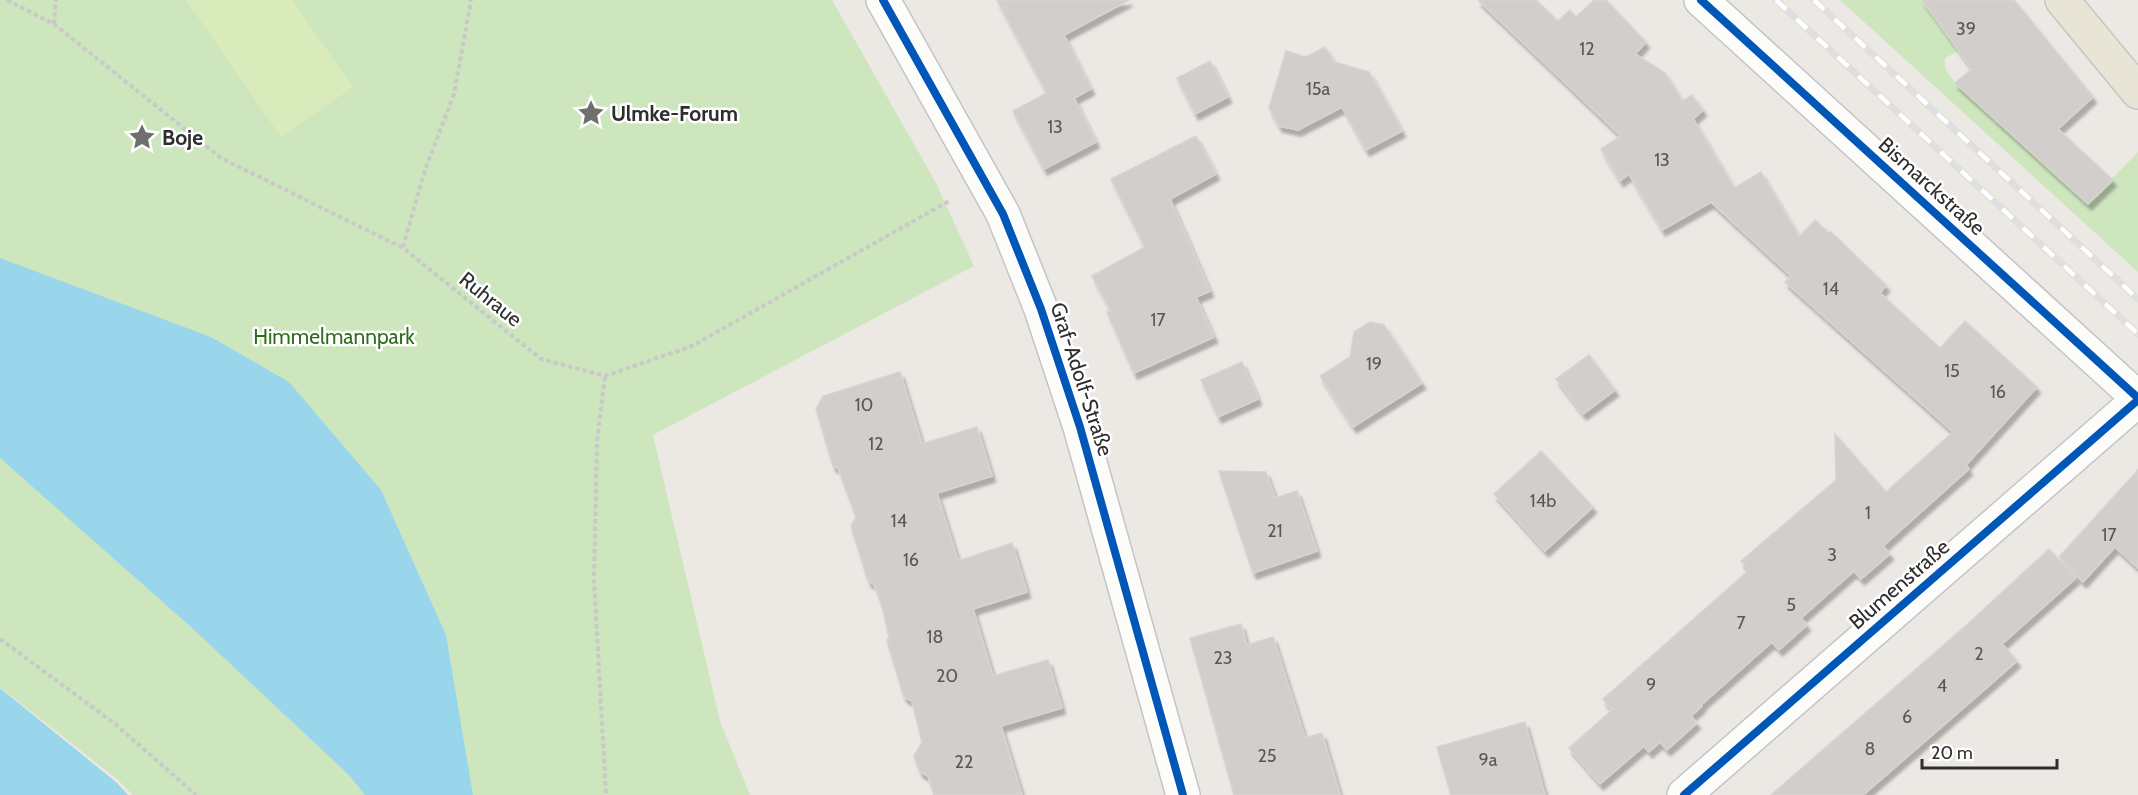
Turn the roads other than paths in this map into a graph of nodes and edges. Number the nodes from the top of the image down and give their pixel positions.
1 (884, 0) edge
2 (1701, 0) edge
3 (2062, 0) edge
4 (2138, 92) edge
5 (2138, 399) edge
6 (1183, 795) edge
7 (1684, 795) edge

1 - 6 street, Graf-Adolf-Straße
2 - 5 street, Bismarckstraße
3 - 4 main road
5 - 7 street, Blumenstraße

